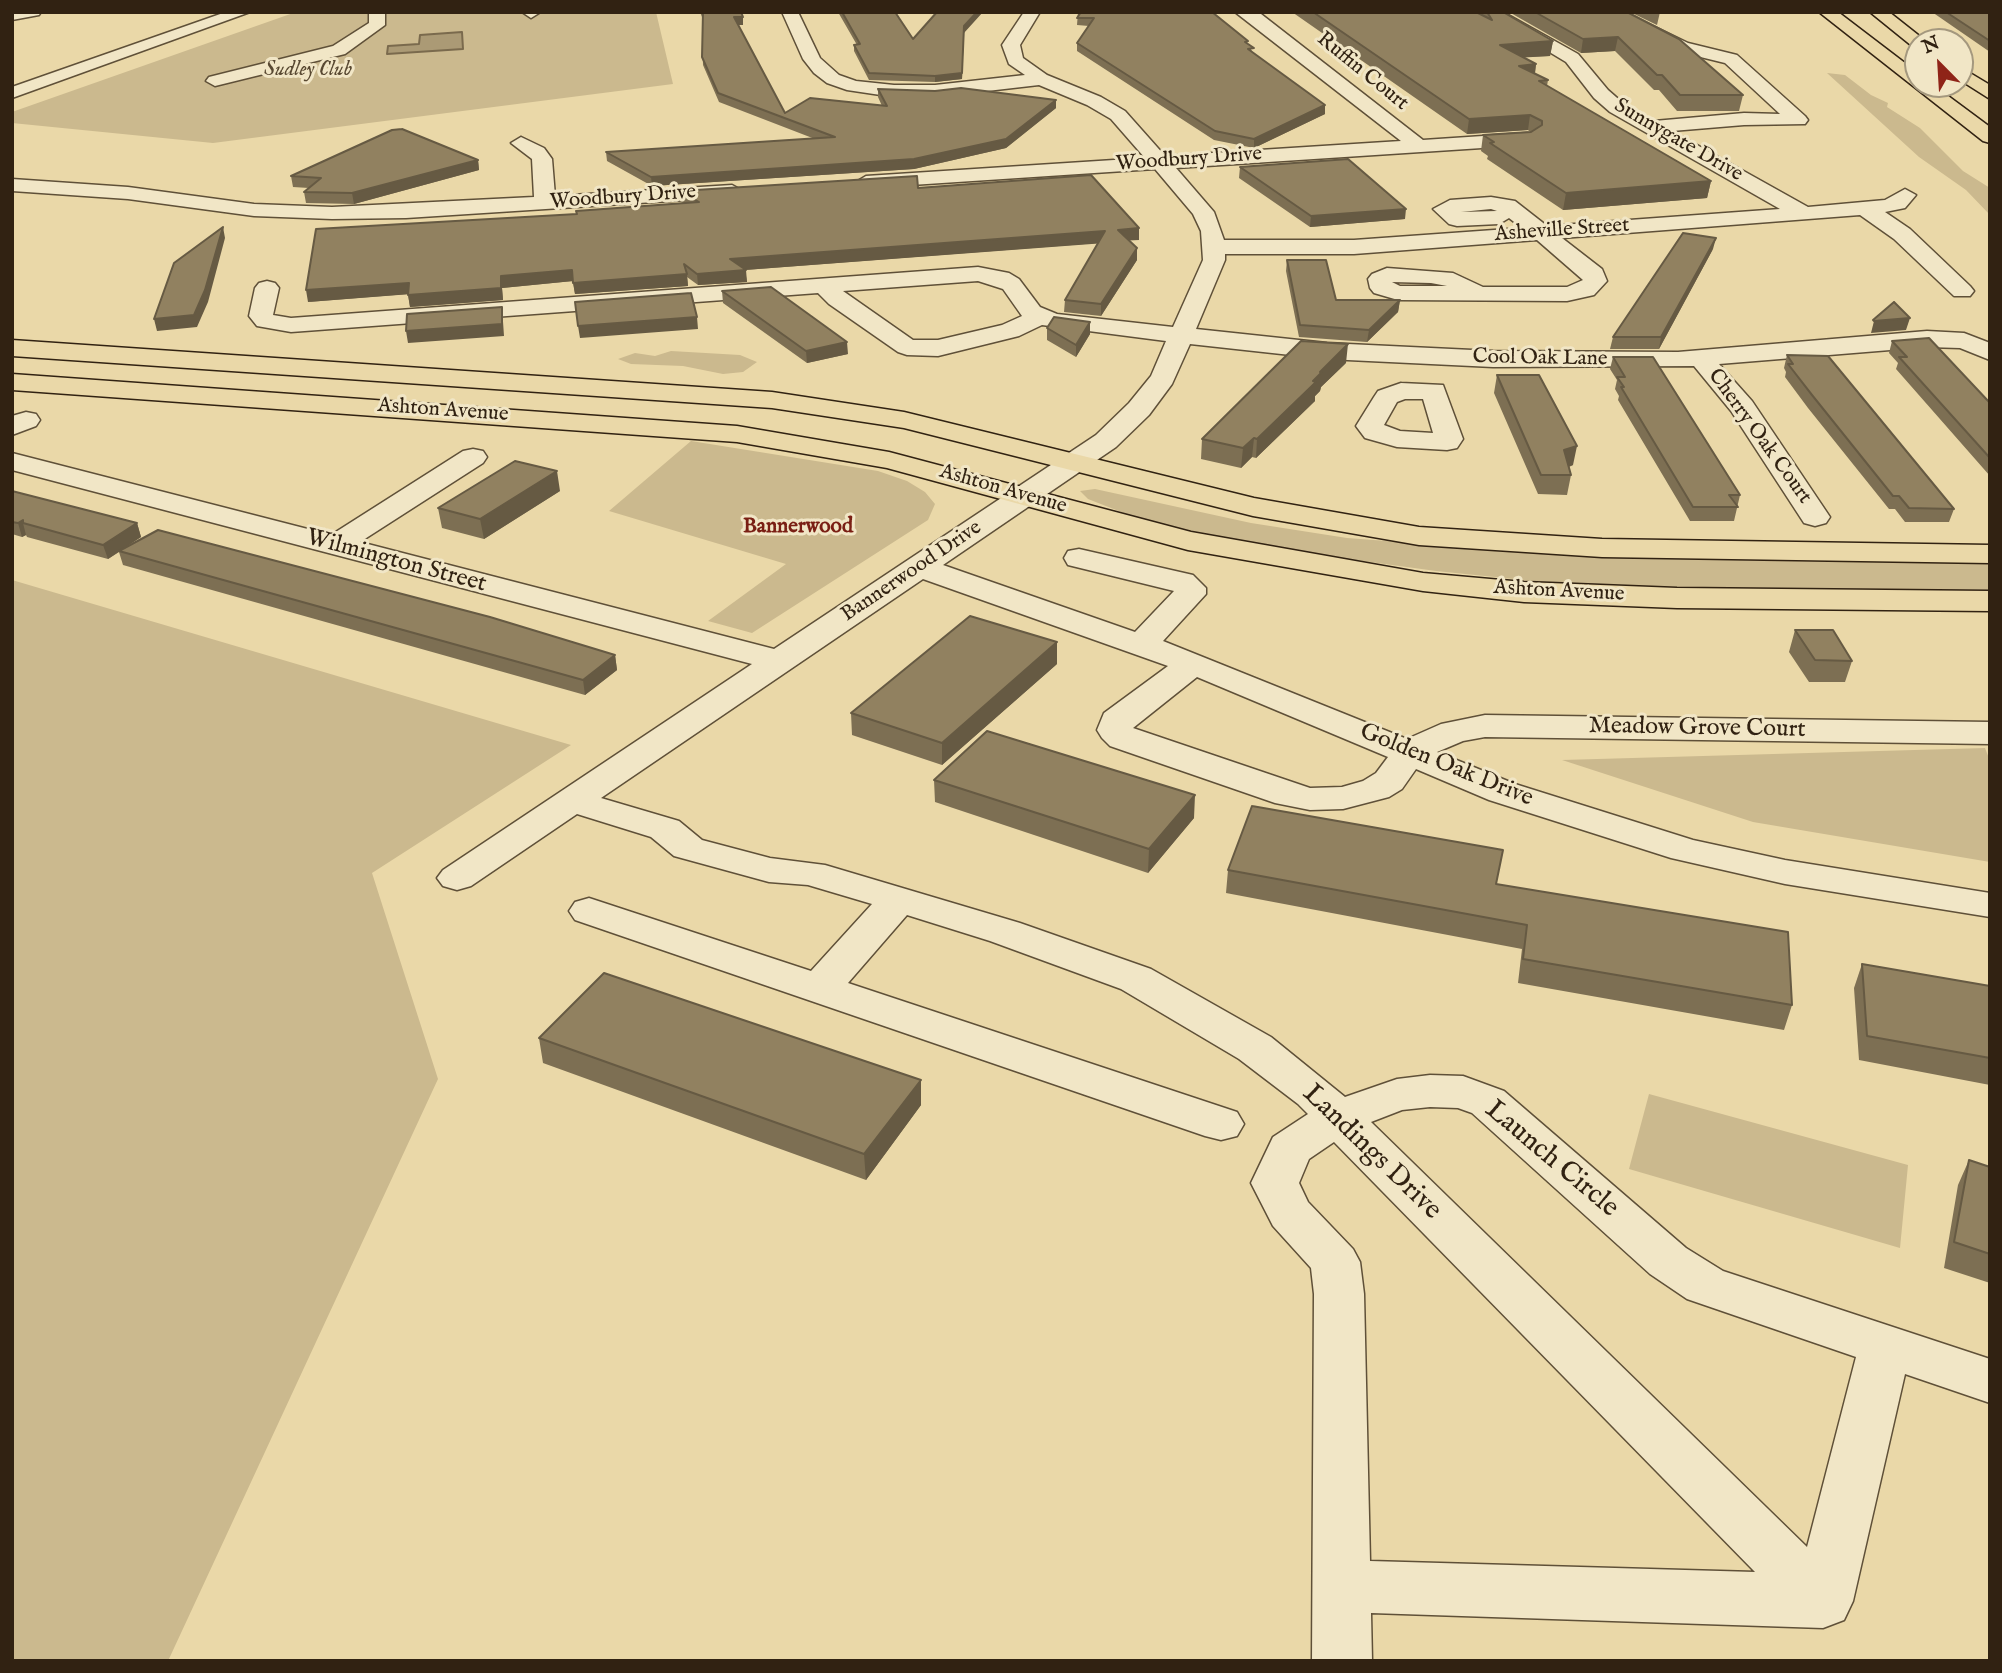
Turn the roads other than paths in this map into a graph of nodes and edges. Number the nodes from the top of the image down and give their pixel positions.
1 (33, 12) edge
2 (242, 12) edge
3 (377, 12) edge
4 (790, 12) edge
5 (1032, 12) edge
6 (1243, 12) edge
7 (1491, 12) edge
8 (1611, 12) edge
9 (1827, 12) edge
10 (1878, 12) edge
11 (12, 15) edge
12 (1654, 18) dead end
13 (1628, 20) junction
14 (1904, 32) edge
15 (1904, 71) edge
16 (1041, 79) junction
17 (215, 81) dead end
18 (1974, 82) edge
19 (12, 93) edge
20 (1990, 94) edge
21 (1939, 98) edge
22 (1798, 120) junction
23 (1651, 127) junction
24 (1737, 135) dead end
25 (1990, 137) edge
26 (1528, 139) edge
27 (521, 143) dead end
28 (1417, 145) junction
29 (1160, 162) junction
30 (843, 184) edge
31 (12, 185) edge
32 (746, 190) edge
33 (1905, 195) dead end
34 (545, 203) junction
35 (1866, 209) junction
36 (1804, 214) junction
37 (1520, 216) dead end
38 (1544, 233) junction
39 (1215, 247) junction
40 (824, 285) junction
41 (267, 288) dead end
42 (1962, 291) dead end
43 (1478, 294) dead end
44 (1040, 317) junction
45 (1183, 336) junction
46 (12, 348) edge
47 (1985, 349) edge
48 (1421, 356) junction
49 (1701, 359) junction
50 (12, 382) edge
51 (1434, 391) dead end
52 (473, 457) dead end
53 (12, 461) edge
54 (1077, 461) junction
55 (1026, 496) junction
56 (1815, 517) dead end
57 (334, 546) junction
58 (1990, 554) edge
59 (1079, 558) dead end
60 (920, 567) junction
61 (1990, 601) edge
62 (1142, 644) junction
63 (780, 661) junction
64 (1193, 663) junction
65 (1990, 733) edge
66 (1410, 753) junction
67 (572, 801) junction
68 (457, 878) dead end
69 (898, 900) junction
70 (1990, 905) edge
71 (589, 911) dead end
72 (819, 989) junction
73 (1337, 1117) junction
74 (1221, 1124) dead end
75 (1885, 1346) junction
76 (1990, 1381) edge
77 (1341, 1586) junction
78 (1823, 1601) junction
79 (1342, 1661) edge

1 - 11 street
2 - 19 street
3 - 17 street
4 - 16 street
5 - 16 street
6 - 28 street, Ruffin Court
7 - 23 street, Sunnygate Drive
8 - 13 street
9 - 15 main road
10 - 14 main road
12 - 13 street
13 - 22 street
16 - 29 street
18 - 20 main road
21 - 25 main road
22 - 23 street
22 - 24 street
23 - 36 street, Sunnygate Drive
26 - 28 street, Woodbury Drive
27 - 34 street
28 - 29 street, Woodbury Drive
29 - 30 street, Woodbury Drive
29 - 39 street
31 - 34 street, Woodbury Drive
32 - 34 street, Woodbury Drive
33 - 35 street, Asheville Street
35 - 36 street, Asheville Street
35 - 42 street
36 - 38 street, Asheville Street
37 - 38 street
38 - 39 street, Asheville Street
38 - 43 street
39 - 45 street, Bannerwood Drive
40 - 41 street
40 - 44 street
40 - 44 street
44 - 45 street, Cool Oak Lane
45 - 48 street, Cool Oak Lane
45 - 54 street, Bannerwood Drive
46 - 54 main road, Ashton Avenue
47 - 49 street, Cool Oak Lane
48 - 49 street, Cool Oak Lane
48 - 51 street
49 - 56 street, Cherry Oak Court
50 - 55 main road, Ashton Avenue
52 - 57 street
53 - 57 street, Wilmington Street
54 - 55 street, Bannerwood Drive
54 - 58 main road, Ashton Avenue
55 - 60 street, Bannerwood Drive
55 - 61 main road, Ashton Avenue
57 - 63 street, Wilmington Street
59 - 62 street
60 - 62 street, Golden Oak Drive
60 - 63 street, Bannerwood Drive
62 - 64 street, Golden Oak Drive
63 - 67 street, Bannerwood Drive
64 - 66 street, Golden Oak Drive
64 - 66 street
65 - 66 street, Meadow Grove Court
66 - 70 street, Golden Oak Drive
67 - 68 street, Bannerwood Drive
67 - 69 street, Landings Drive
69 - 72 street
69 - 73 street, Landings Drive
71 - 72 street
72 - 74 street
73 - 75 street, Launch Circle
73 - 77 street, Launch Circle
73 - 78 street, Landings Drive
75 - 76 street, Launch Circle
75 - 78 street
77 - 78 street
77 - 79 street, Launch Circle

